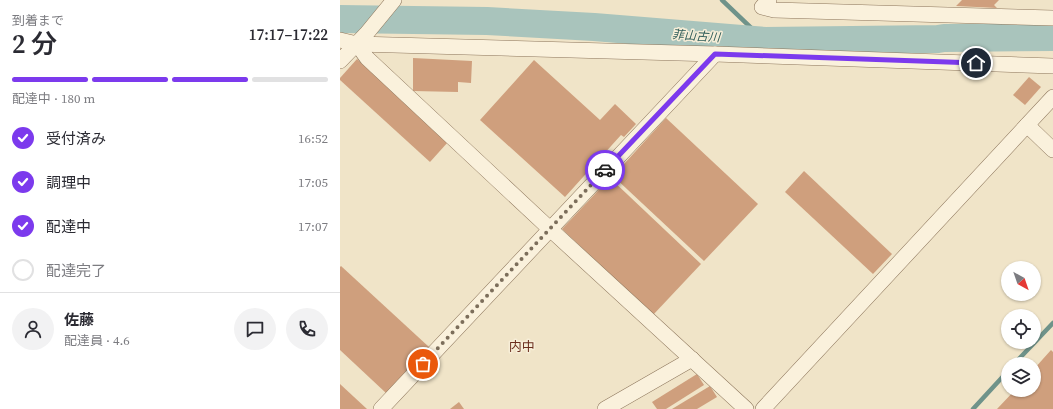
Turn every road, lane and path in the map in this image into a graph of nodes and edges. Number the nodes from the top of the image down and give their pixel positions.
1 (770, 0) edge
2 (391, 4) edge
3 (1053, 18) edge
4 (362, 38) junction
5 (340, 40) edge
6 (715, 54) junction
7 (340, 61) edge
8 (1053, 66) edge
9 (1053, 97) edge
10 (1026, 125) junction
11 (1053, 150) edge
12 (550, 229) junction
13 (692, 359) junction
14 (381, 409) edge
15 (605, 409) edge
16 (746, 409) edge
17 (763, 409) edge

1 - 3 street
2 - 4 street
4 - 5 street
4 - 6 street
4 - 7 street
4 - 12 street
6 - 8 street
6 - 12 street
9 - 10 street
10 - 11 street
10 - 17 street
12 - 13 street
12 - 14 street
13 - 15 street
13 - 16 street

